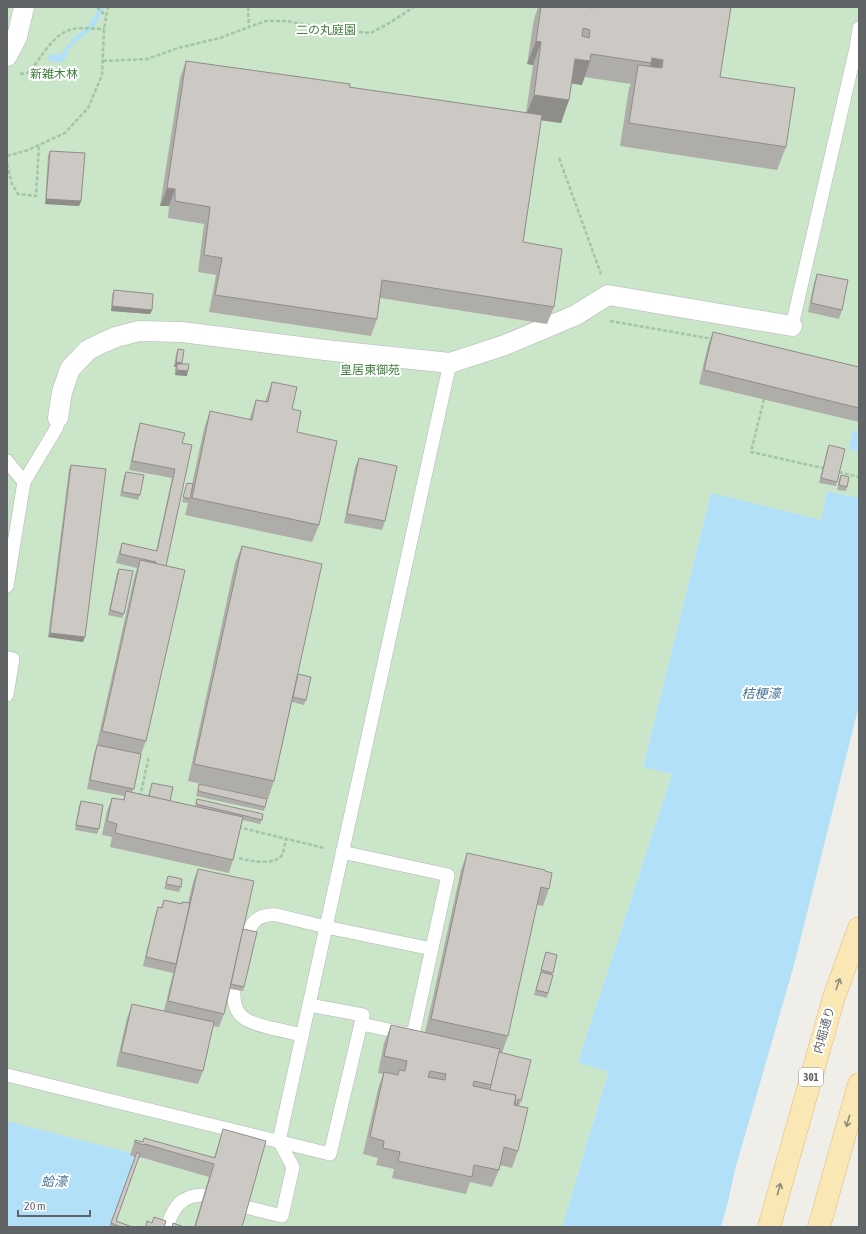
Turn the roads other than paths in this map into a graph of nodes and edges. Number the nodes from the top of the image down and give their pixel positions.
1 (24, 7) edge
2 (859, 28) edge
3 (7, 56) edge
4 (792, 326) joint
5 (450, 363) junction
6 (58, 418) joint
7 (7, 461) edge
8 (24, 482) junction
9 (7, 586) edge
10 (7, 658) edge
11 (7, 695) edge
12 (342, 852) junction
13 (326, 927) junction
14 (859, 928) edge
15 (250, 932) edge
16 (432, 949) junction
17 (234, 994) edge
18 (309, 1005) junction
19 (361, 1024) junction
20 (302, 1035) junction
21 (7, 1075) edge
22 (859, 1084) edge
23 (279, 1141) junction
24 (203, 1195) edge
25 (246, 1207) edge
26 (167, 1227) edge
27 (769, 1227) edge
28 (819, 1227) edge

1 - 3 street
2 - 4 lane
4 - 5 street
5 - 6 street
5 - 12 lane
6 - 8 lane
7 - 8 lane
8 - 9 lane
10 - 11 lane
12 - 13 lane
12 - 16 lane
13 - 15 lane
13 - 16 lane
13 - 18 lane
27 -> 14 main road, 内堀通り / 301
16 - 19 lane
17 - 20 lane
18 - 19 lane
18 - 20 lane
19 - 23 lane
20 - 23 lane
21 - 23 lane
22 -> 28 main road
23 - 25 lane
24 - 26 lane

